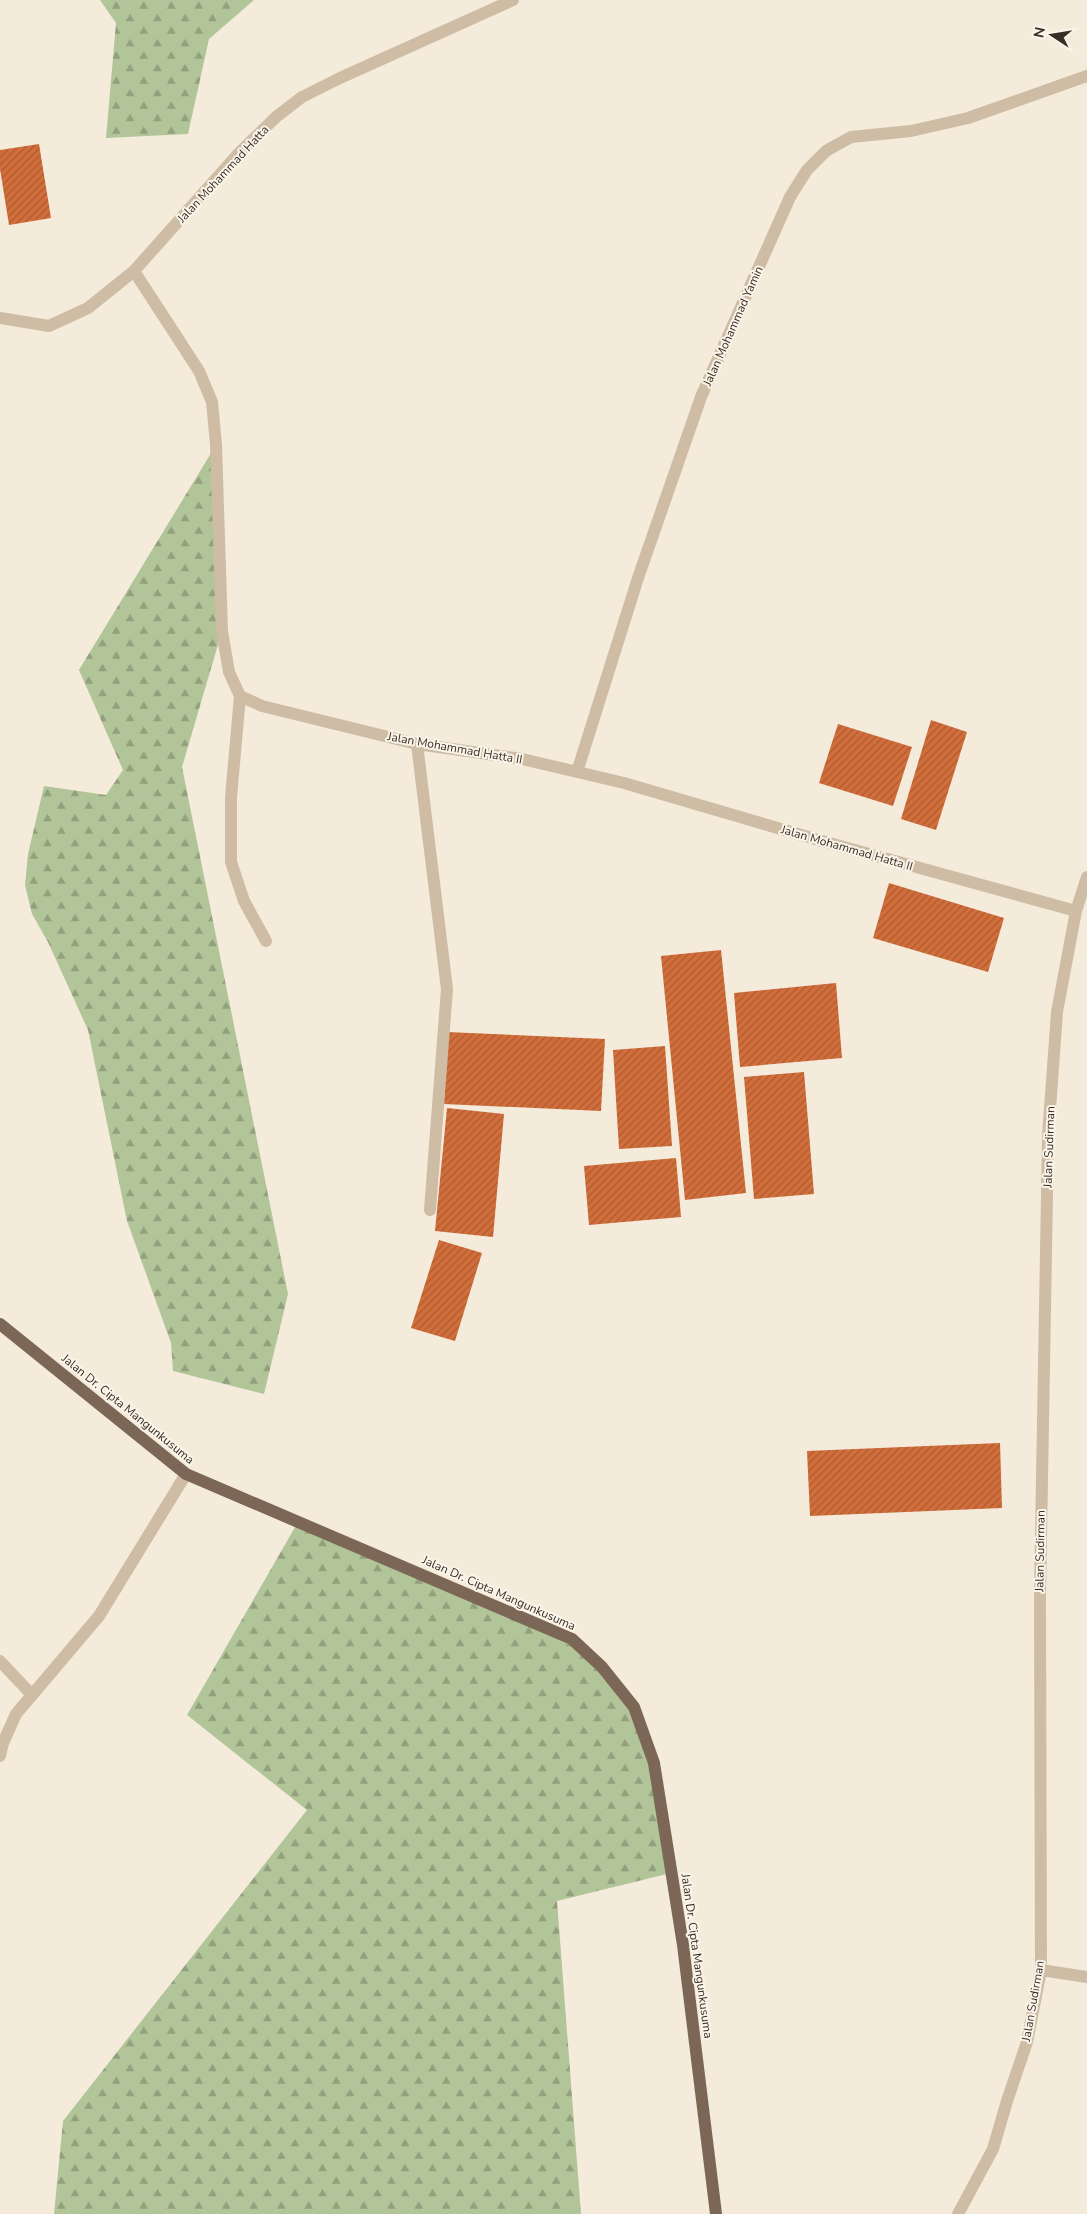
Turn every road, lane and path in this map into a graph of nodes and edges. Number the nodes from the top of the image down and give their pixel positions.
1 (513, 0) edge
2 (1087, 76) edge
3 (134, 272) junction
4 (0, 318) edge
5 (240, 696) junction
6 (417, 744) junction
7 (577, 772) junction
8 (1087, 878) edge
9 (1076, 910) junction
10 (266, 941) dead end
11 (430, 1210) dead end
12 (0, 1324) edge
13 (186, 1474) junction
14 (0, 1661) edge
15 (32, 1694) junction
16 (0, 1756) edge
17 (1041, 1970) junction
18 (1087, 1977) edge
19 (716, 2214) edge
20 (958, 2214) edge

1 - 3 street, Jalan Mohammad Hatta
2 - 7 street, Jalan Mohammad Yamin
3 - 4 street, Jalan Mohammad Hatta
3 - 5 street
5 - 6 street, Jalan Mohammad Hatta II
5 - 10 street
6 - 7 street, Jalan Mohammad Hatta II
6 - 11 street
7 - 9 street, Jalan Mohammad Hatta II
8 - 9 street, Jalan Sudirman
9 - 17 street, Jalan Sudirman
12 - 13 main road, Jalan Dr. Cipta Mangunkusuma
13 - 15 street
13 - 19 main road, Jalan Dr. Cipta Mangunkusuma
14 - 15 street
15 - 16 street
17 - 18 street
17 - 20 street, Jalan Sudirman

